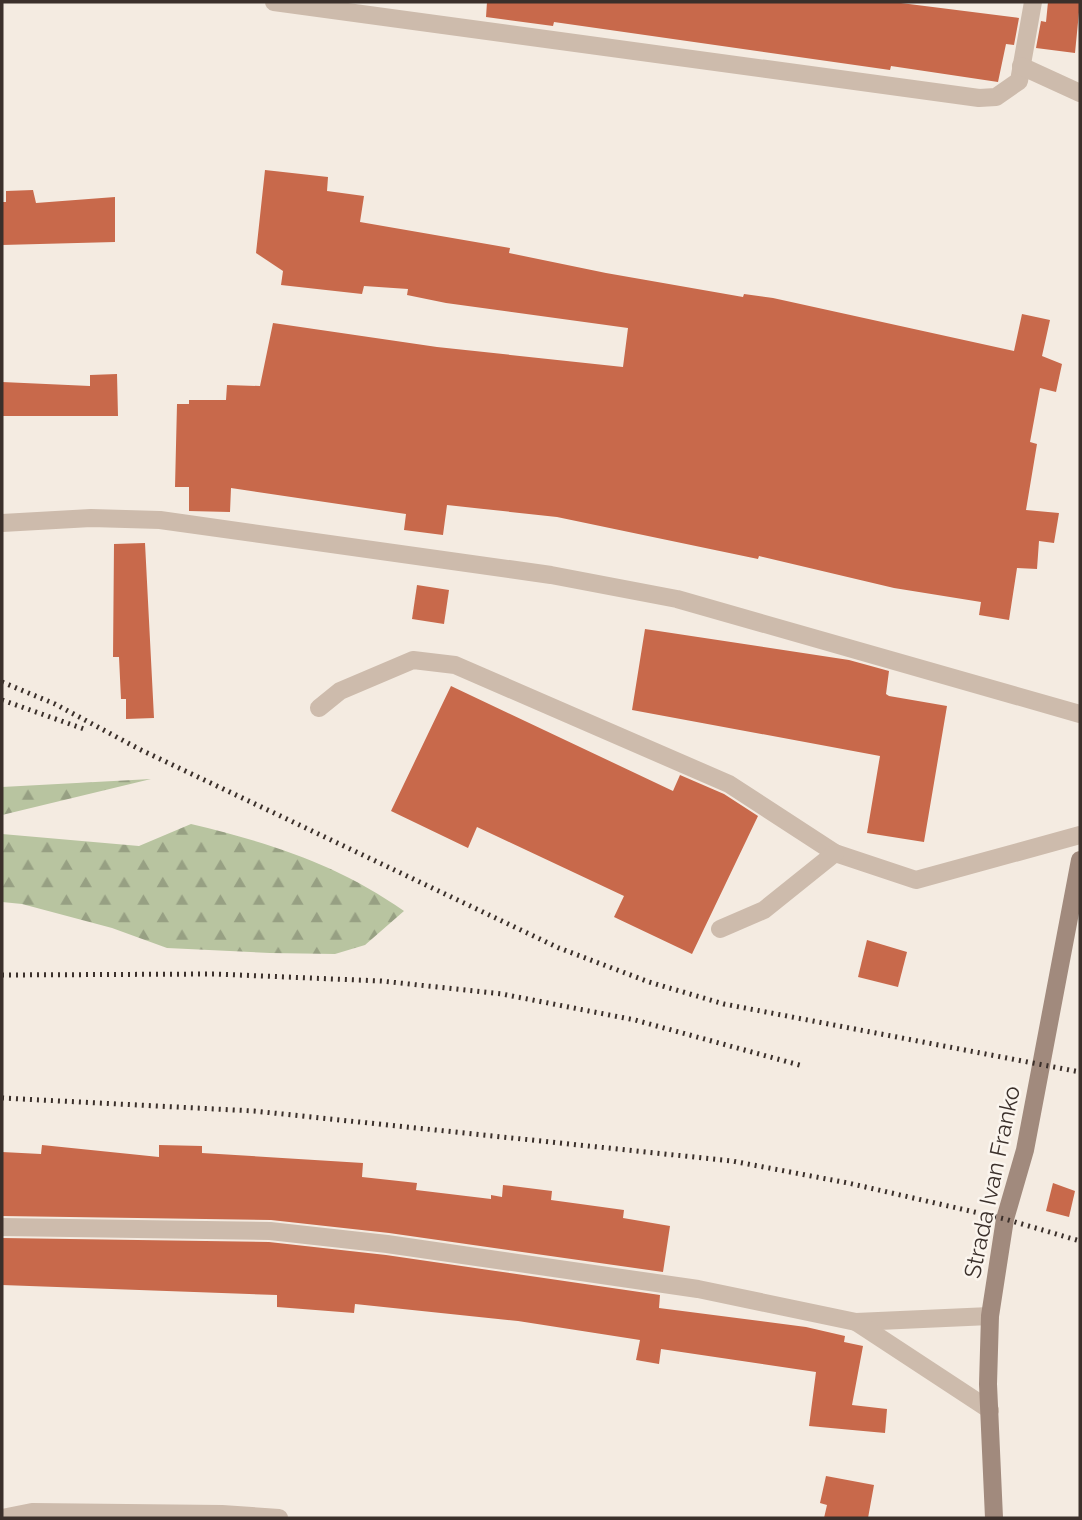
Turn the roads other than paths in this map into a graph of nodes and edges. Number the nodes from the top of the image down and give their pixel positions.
1 (274, 2) edge
2 (1027, 2) edge
3 (1021, 66) junction
4 (1080, 93) edge
5 (2, 523) edge
6 (319, 708) dead end
7 (1080, 714) edge
8 (1080, 835) edge
9 (835, 853) junction
10 (1080, 860) edge
11 (720, 929) dead end
12 (2, 1227) edge
13 (990, 1316) junction
14 (856, 1322) junction
15 (990, 1410) junction
16 (8, 1517) edge
17 (279, 1518) edge
18 (993, 1518) edge

1 - 3 lane
2 - 3 lane
3 - 4 lane
5 - 7 lane
6 - 9 lane
8 - 9 lane
9 - 11 lane
10 - 13 main road, Strada Ivan Franko
12 - 14 lane
13 - 14 lane
13 - 15 main road, Strada Ivan Franko
14 - 15 lane
15 - 18 main road, Strada Ivan Franko
16 - 17 lane

